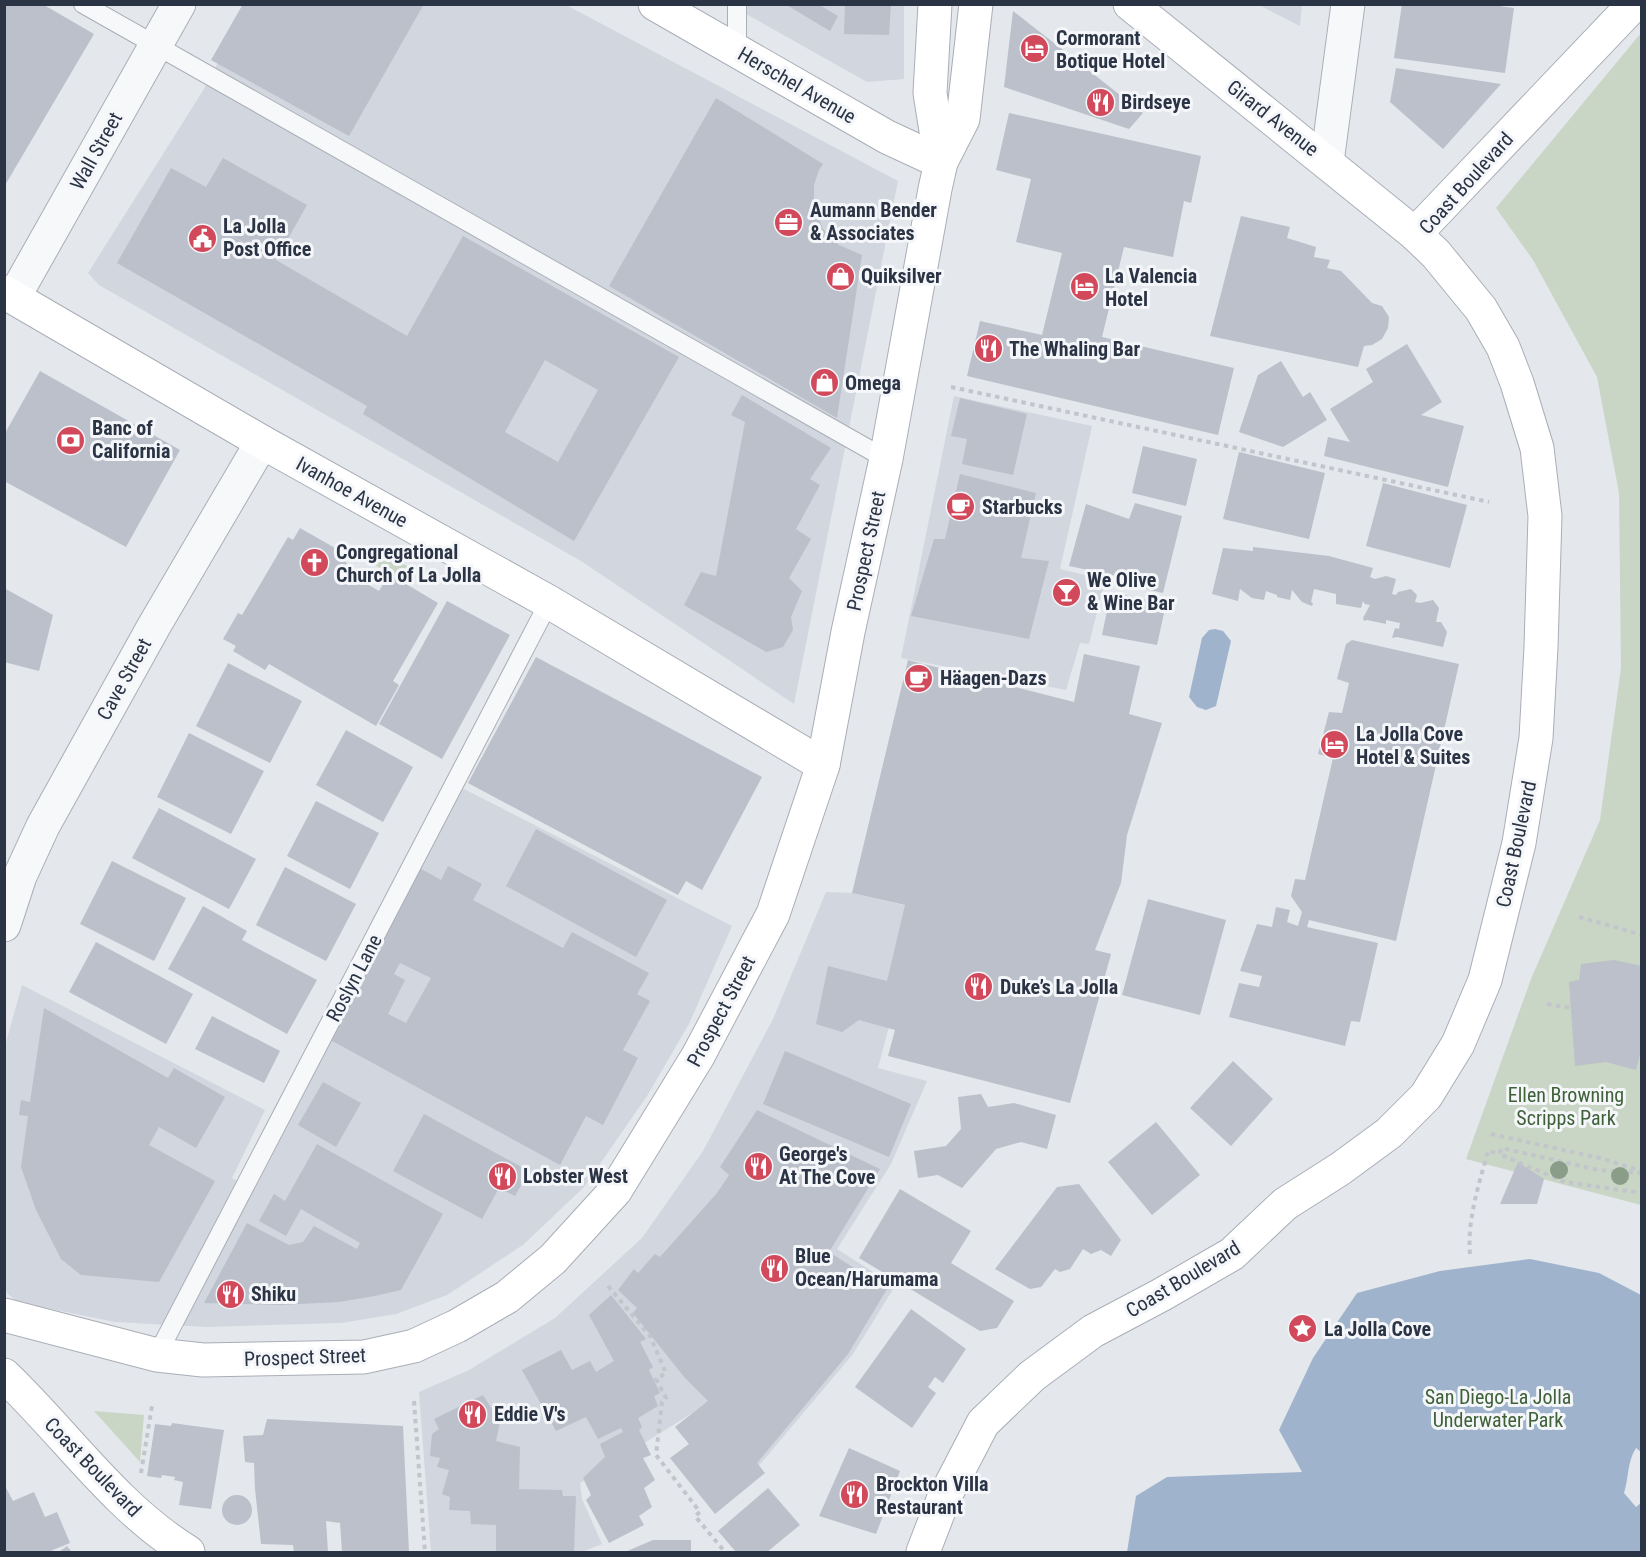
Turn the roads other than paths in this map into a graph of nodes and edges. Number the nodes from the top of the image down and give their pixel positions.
1 (83, 4) edge
2 (179, 4) edge
3 (655, 4) edge
4 (737, 4) edge
5 (935, 4) edge
6 (976, 4) edge
7 (1130, 4) edge
8 (1348, 4) edge
9 (1634, 4) edge
10 (156, 46) junction
11 (737, 50) junction
12 (941, 162) junction
13 (1327, 162) junction
14 (1415, 234) junction
15 (9, 294) edge
16 (262, 442) junction
17 (886, 459) junction
18 (549, 602) junction
19 (823, 765) junction
20 (4, 926) edge
21 (4, 1315) edge
22 (157, 1355) junction
23 (4, 1375) edge
24 (188, 1552) edge
25 (923, 1552) edge

1 - 10 lane
2 - 10 street, Wall Street
3 - 11 street, Herschel Avenue
4 - 11 lane
5 - 12 street, Prospect Street
6 - 12 street, Prospect Street
7 - 13 street, Girard Avenue
8 - 13 street
9 - 14 street, Coast Boulevard
10 - 15 street, Wall Street
10 - 17 lane
11 - 12 street, Herschel Avenue
12 - 17 street, Prospect Street
13 - 14 street, Girard Avenue
14 - 25 street, Coast Boulevard
15 - 16 street, Ivanhoe Avenue
16 - 18 street, Ivanhoe Avenue
16 - 20 street, Cave Street
17 - 19 street, Prospect Street
18 - 19 street, Ivanhoe Avenue
18 - 22 lane, Roslyn Lane
19 - 22 street, Prospect Street
21 - 22 street, Prospect Street
23 - 24 street, Coast Boulevard

